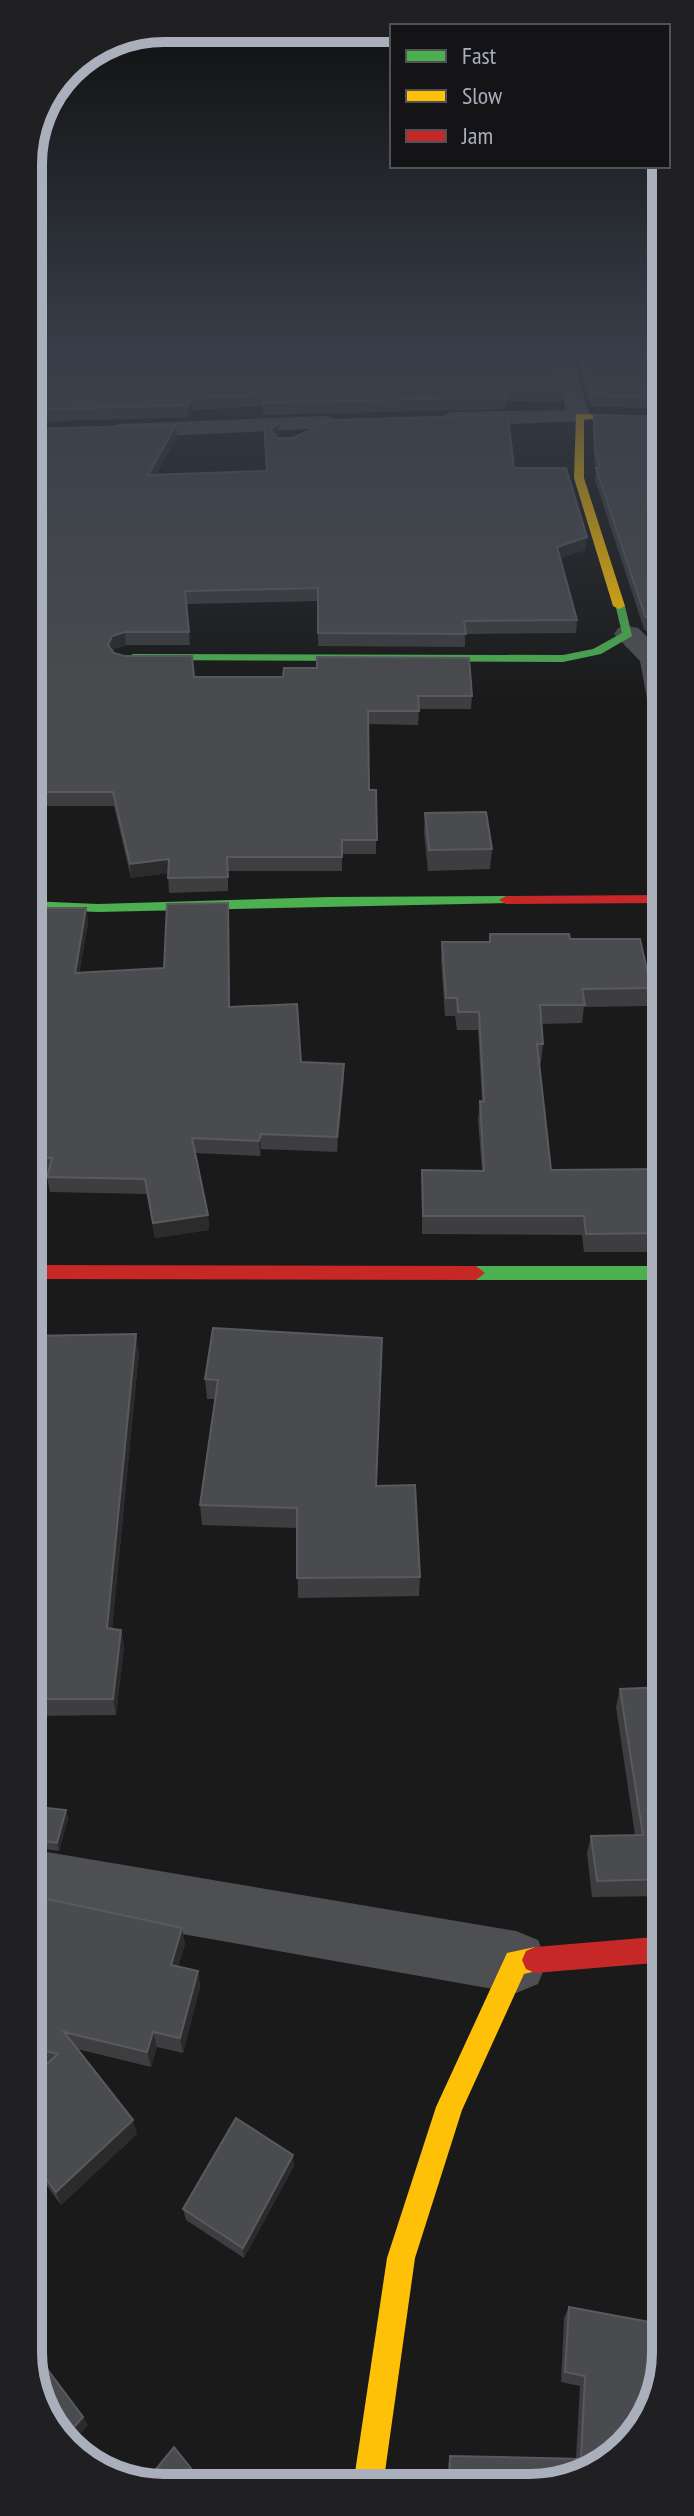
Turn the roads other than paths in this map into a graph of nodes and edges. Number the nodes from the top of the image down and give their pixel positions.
1 (579, 467) edge
2 (628, 634) junction
3 (652, 651) edge
4 (126, 657) edge
5 (652, 899) edge
6 (42, 906) edge
7 (42, 1272) edge
8 (652, 1273) edge
9 (42, 1880) edge
10 (652, 1950) edge
11 (516, 1962) junction
12 (370, 2474) edge

1 - 2 street
2 - 3 street
2 - 4 street
5 - 6 street
7 - 8 street
9 - 11 street
10 - 11 street
11 - 12 street

